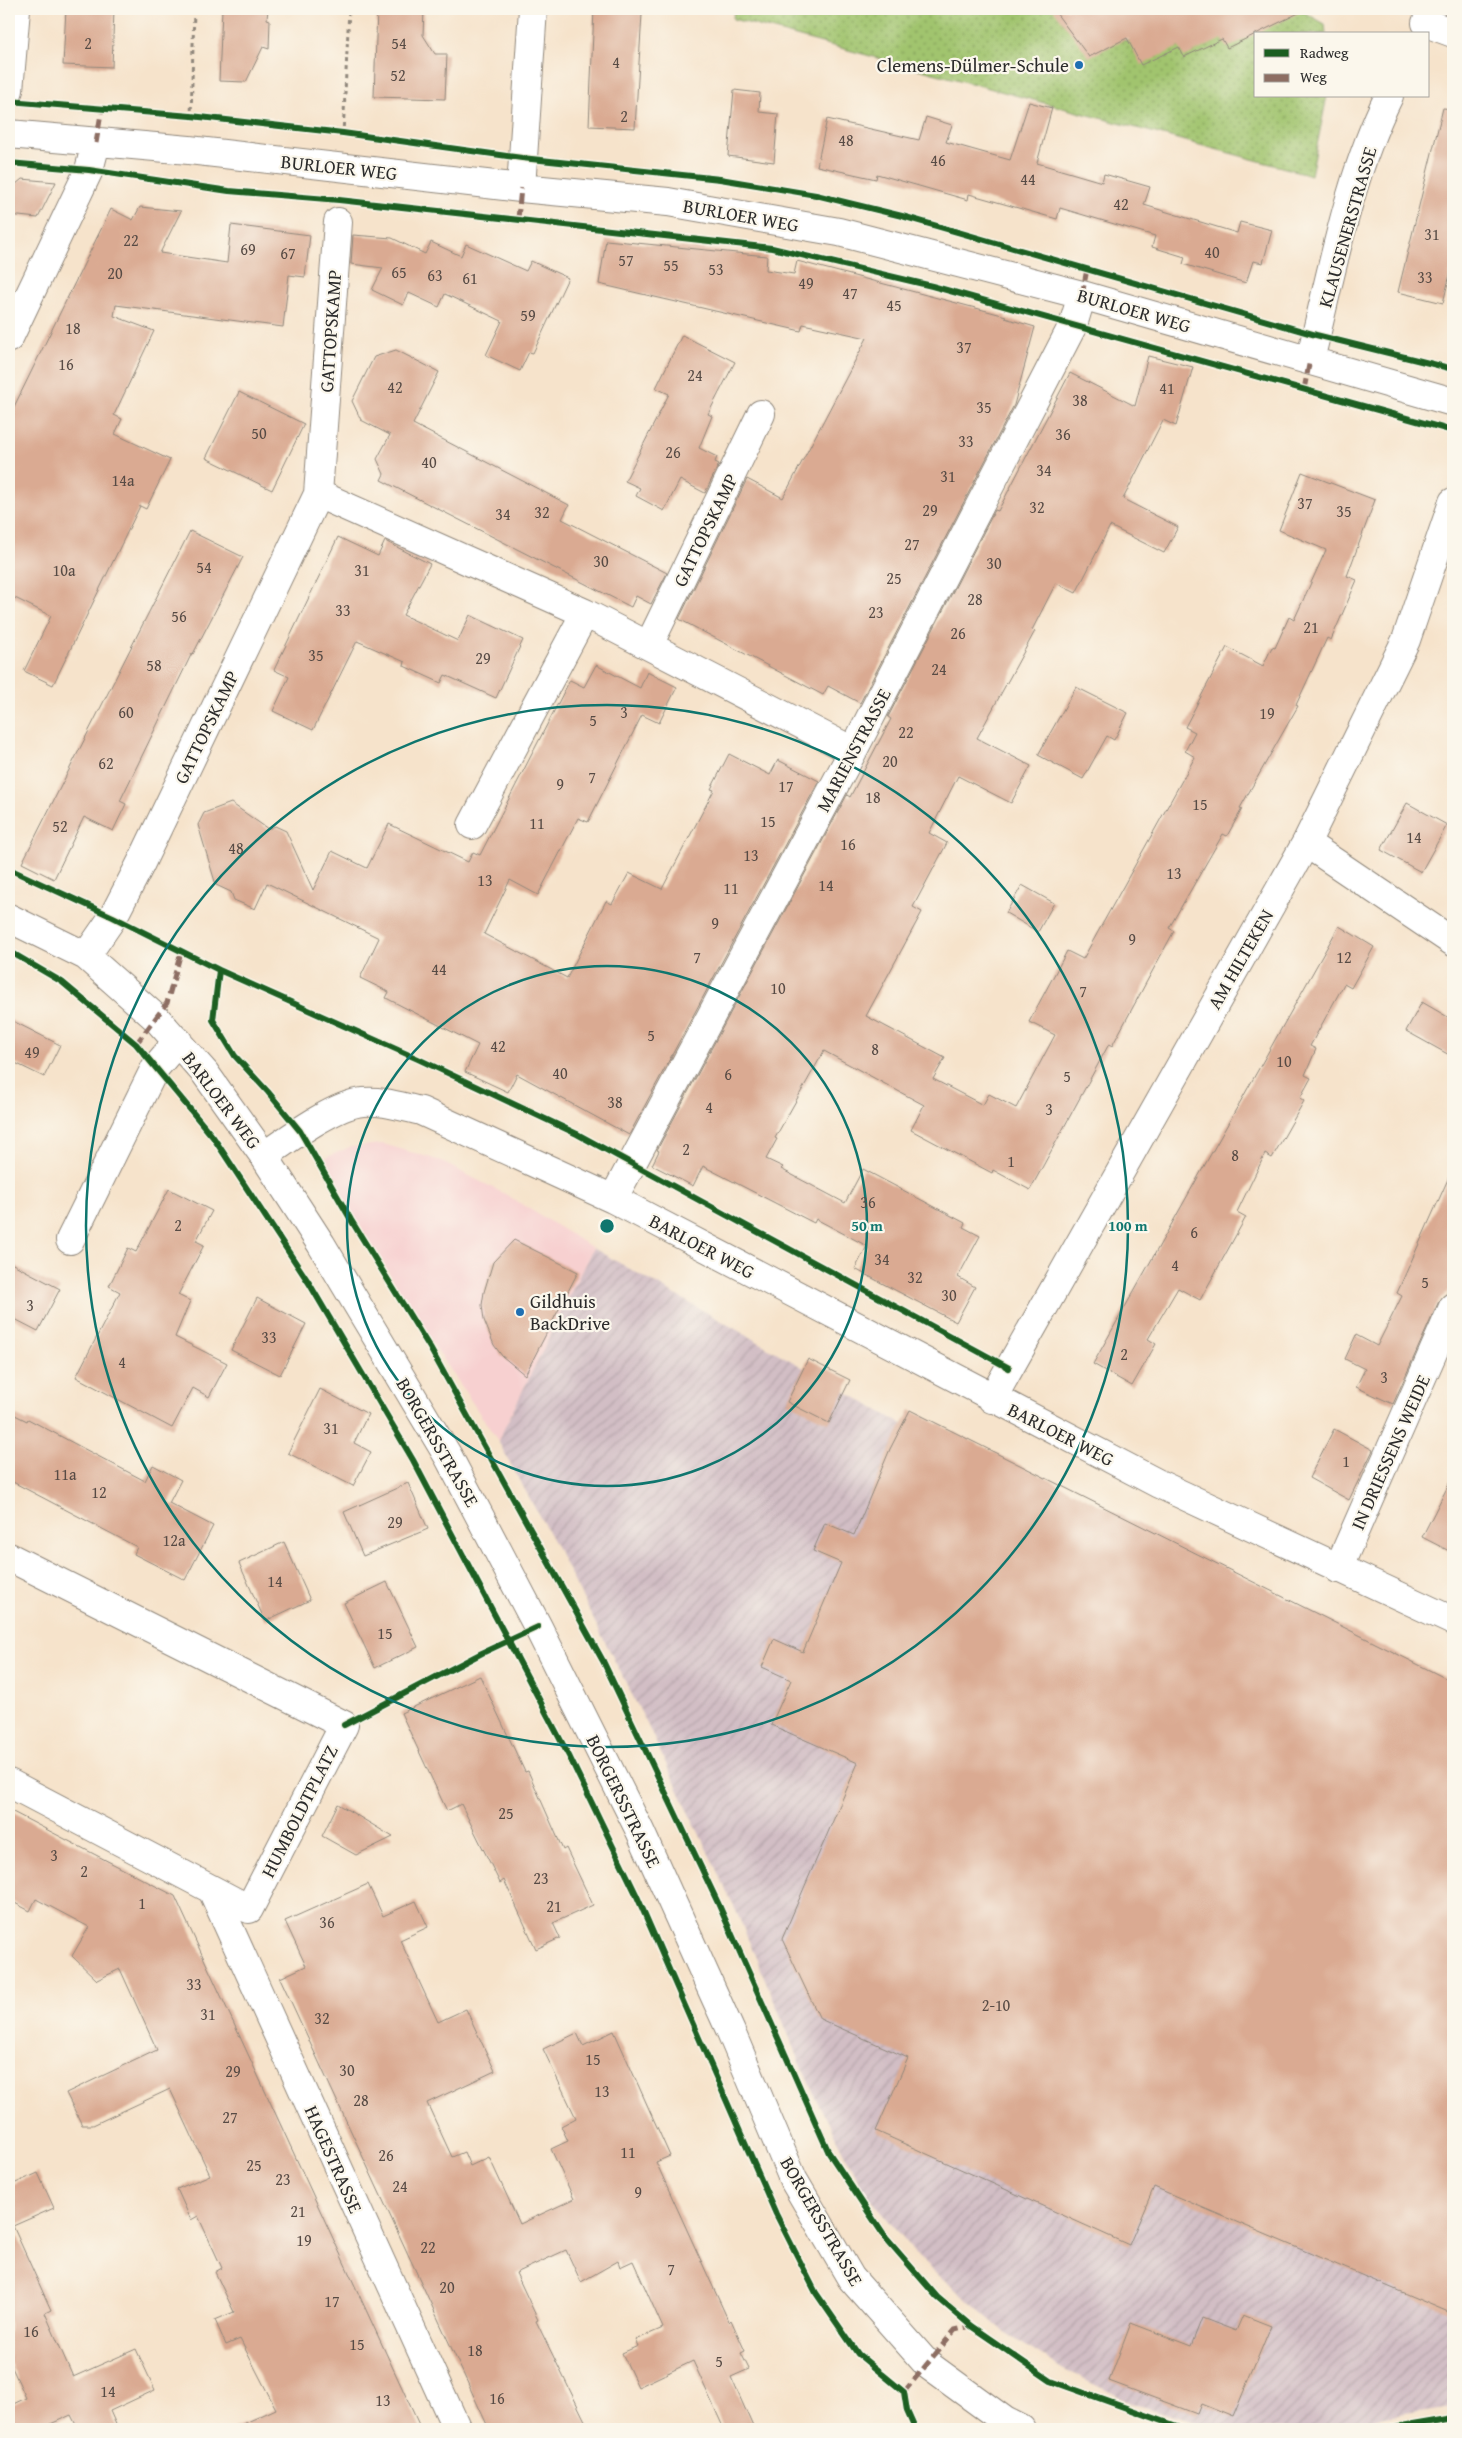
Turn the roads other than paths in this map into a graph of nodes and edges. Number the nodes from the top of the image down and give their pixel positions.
1 (16, 9) edge
2 (533, 9) edge
3 (1427, 22) edge
4 (1453, 33) edge
5 (9, 90) edge
6 (1388, 98) edge
7 (9, 134) edge
8 (96, 143) junction
9 (521, 188) junction
10 (338, 222) dead end
11 (1082, 295) junction
12 (9, 338) edge
13 (1310, 360) junction
14 (1453, 402) edge
15 (761, 414) dead end
16 (318, 494) junction
17 (1453, 502) edge
18 (585, 614) junction
19 (649, 645) junction
20 (853, 751) junction
21 (472, 825) dead end
22 (1306, 843) junction
23 (9, 918) edge
24 (1453, 942) edge
25 (86, 956) junction
26 (178, 1041) junction
27 (264, 1156) junction
28 (613, 1199) junction
29 (70, 1240) dead end
30 (1453, 1307) edge
31 (992, 1398) junction
32 (9, 1557) edge
33 (1338, 1569) junction
34 (1453, 1621) edge
35 (9, 1783) edge
36 (212, 1890) junction
37 (1009, 2427) edge
38 (457, 2429) edge

1 - 5 street
2 - 9 street
3 - 4 street
6 - 13 street, KLAUSENERSTRASSE
7 - 8 street, BURLOER WEG
8 - 9 street, BURLOER WEG
8 - 12 street
9 - 11 street, BURLOER WEG
10 - 16 street, GATTOPSKAMP
11 - 13 street, BURLOER WEG
11 - 20 street, MARIENSTRASSE
13 - 14 street, BURLOER WEG
15 - 19 street, GATTOPSKAMP
16 - 18 street
16 - 25 street, GATTOPSKAMP
17 - 22 street, AM HILTEKEN
18 - 19 street
18 - 21 street
19 - 20 street
20 - 28 street, MARIENSTRASSE
22 - 24 street
22 - 31 street, AM HILTEKEN
23 - 25 street, BARLOER WEG
25 - 26 street, BARLOER WEG
26 - 27 street, BARLOER WEG
26 - 29 street
27 - 28 street, BARLOER WEG
27 - 37 street, BORGERSSTRASSE
28 - 31 street, BARLOER WEG
30 - 33 street, IN DRIESSENS WEIDE
31 - 33 street, BARLOER WEG
32 - 36 street, HUMBOLDTPLATZ
33 - 34 street, BARLOER WEG
35 - 36 street, HUMBOLDTPLATZ
36 - 38 street, HAGESTRASSE

